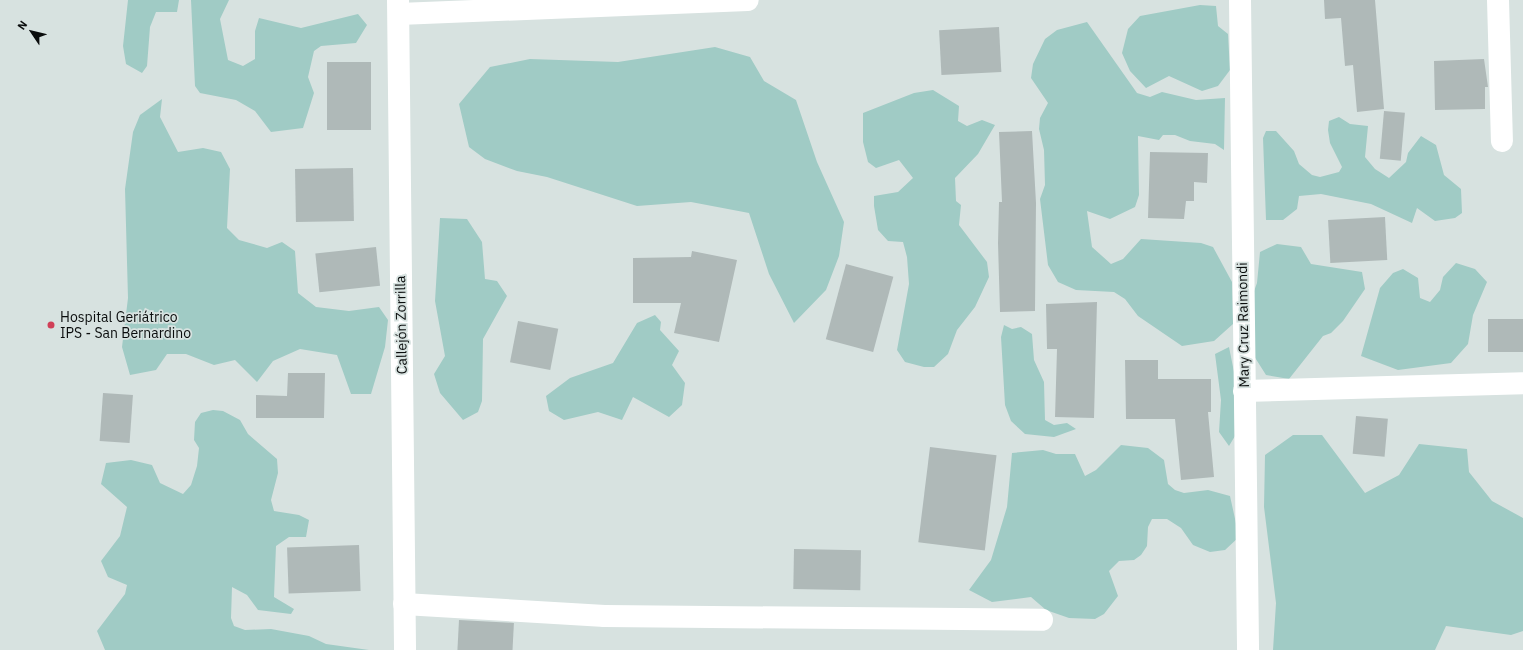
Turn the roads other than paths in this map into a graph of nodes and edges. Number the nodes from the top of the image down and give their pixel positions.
1 (748, 0) edge
2 (1240, 0) edge
3 (1498, 0) edge
4 (398, 7) edge
5 (1502, 141) dead end
6 (1523, 383) edge
7 (1244, 391) junction
8 (404, 604) junction
9 (1042, 620) dead end
10 (405, 650) edge
11 (1248, 650) edge

1 - 4 street
2 - 7 street, Mary Cruz Raimondi
3 - 5 street
4 - 8 street, Callejón Zorrilla
6 - 7 street
7 - 11 street, Mary Cruz Raimondi
8 - 9 street
8 - 10 street, Callejón Zorrilla

